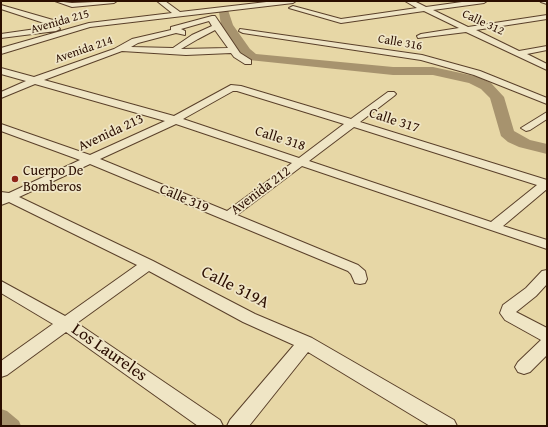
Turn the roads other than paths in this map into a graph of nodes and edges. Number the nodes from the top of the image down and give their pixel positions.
1 (58, 1) edge
2 (114, 1) edge
3 (160, 1) edge
4 (408, 1) edge
5 (484, 1) edge
6 (543, 1) edge
7 (547, 2) edge
8 (293, 4) edge
9 (1, 7) edge
10 (425, 9) junction
11 (178, 14) junction
12 (210, 15) junction
13 (547, 17) edge
14 (89, 25) junction
15 (216, 27) junction
16 (56, 29) junction
17 (468, 30) junction
18 (175, 31) junction
19 (243, 31) dead end
20 (1, 36) edge
21 (421, 36) dead end
22 (195, 37) junction
23 (1, 39) edge
24 (18, 46) junction
25 (547, 48) edge
26 (123, 49) junction
27 (232, 50) junction
28 (1, 51) edge
29 (177, 51) junction
30 (520, 53) junction
31 (248, 62) dead end
32 (547, 67) edge
33 (1, 71) edge
34 (34, 81) junction
35 (231, 88) joint
36 (391, 94) dead end
37 (1, 95) edge
38 (547, 100) edge
39 (547, 115) edge
40 (175, 120) junction
41 (352, 123) junction
42 (1, 127) edge
43 (526, 128) dead end
44 (89, 159) junction
45 (301, 162) junction
46 (546, 184) edge
47 (4, 197) edge
48 (227, 217) junction
49 (493, 227) junction
50 (547, 245) edge
51 (148, 264) junction
52 (547, 275) edge
53 (360, 279) dead end
54 (1, 286) edge
55 (65, 323) junction
56 (547, 336) edge
57 (306, 343) junction
58 (547, 345) edge
59 (524, 367) dead end
60 (1, 370) edge
61 (213, 426) edge
62 (237, 426) edge
63 (447, 426) edge

1 - 2 street
3 - 11 street
4 - 10 street, Calle 312
5 - 10 street
6 - 7 street
8 - 10 street
8 - 12 street, Avenida 215
9 - 16 street
10 - 17 street, Calle 312
11 - 12 street, Avenida 215
11 - 14 street, Avenida 215
12 - 15 street
12 - 18 street, Avenida 214
13 - 17 street
14 - 16 street
14 - 24 street, Avenida 215
15 - 22 street
15 - 27 street
16 - 20 street
17 - 21 street
17 - 30 street, Calle 312
18 - 22 street
18 - 26 street, Avenida 214
19 - 38 street, Calle 316
22 - 29 street
23 - 24 street
24 - 28 street, Avenida 215
25 - 30 street
26 - 29 street
26 - 34 street, Avenida 214
27 - 29 street
27 - 31 street
30 - 32 street, Calle 312
33 - 34 street, Calle 318
34 - 37 street, Avenida 214
34 - 40 street, Calle 318
35 - 40 street, Avenida 213
35 - 41 street, Calle 317
36 - 41 street, Avenida 212
39 - 43 street
40 - 44 street, Avenida 213
40 - 45 street, Calle 318
41 - 45 street, Avenida 212
41 - 46 street, Calle 317
42 - 44 street, Calle 319
44 - 47 street, Avenida 213
44 - 48 street, Calle 319
45 - 48 street, Avenida 212
45 - 49 street, Calle 318
46 - 49 street
47 - 51 street, Calle 319A
48 - 53 street, Calle 319
49 - 50 street, Calle 318
51 - 55 street
51 - 57 street, Calle 319A
52 - 56 street
54 - 55 street, Los Laureles
55 - 60 street
55 - 61 street, Los Laureles
57 - 62 street
57 - 63 street, Calle 319A
58 - 59 street

